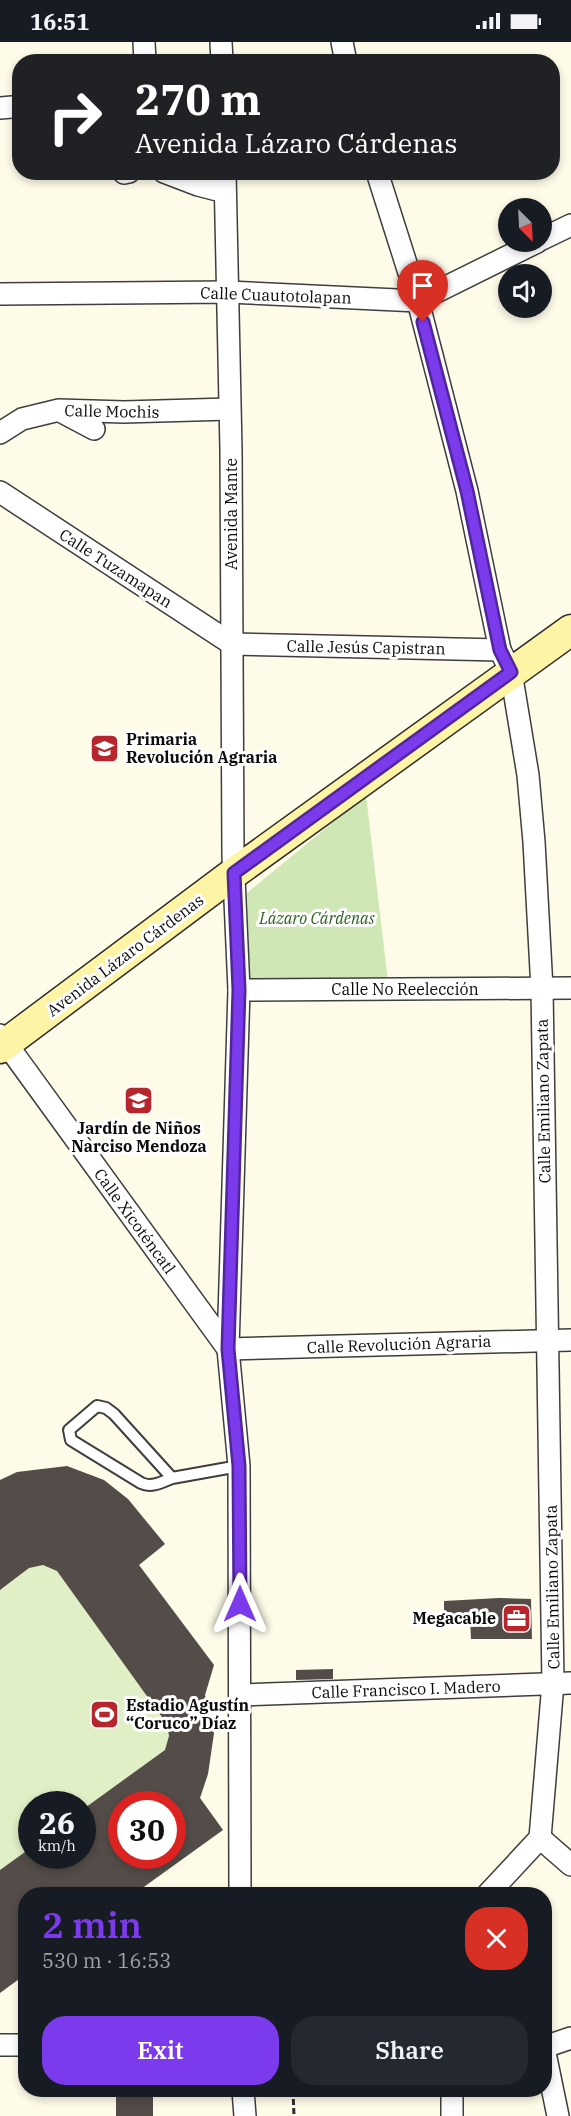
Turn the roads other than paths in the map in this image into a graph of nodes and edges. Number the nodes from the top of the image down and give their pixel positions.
1 (185, 180) edge
2 (380, 180) edge
3 (225, 182) edge
4 (571, 225) edge
5 (552, 234) edge
6 (517, 252) edge
7 (228, 292) junction
8 (0, 294) edge
9 (418, 301) junction
10 (229, 409) junction
11 (59, 410) junction
12 (94, 429) dead end
13 (0, 433) edge
14 (0, 492) edge
15 (571, 617) edge
16 (571, 630) edge
17 (232, 644) junction
18 (506, 662) junction
19 (234, 864) junction
20 (542, 988) junction
21 (571, 988) edge
22 (239, 990) junction
23 (2, 1039) edge
24 (546, 1340) junction
25 (571, 1340) edge
26 (228, 1349) junction
27 (239, 1466) junction
28 (172, 1478) junction
29 (561, 1517) edge
30 (562, 1683) edge
31 (240, 1695) junction
32 (540, 1838) junction
33 (571, 1865) edge
34 (240, 1887) edge
35 (494, 1887) edge
36 (571, 2038) edge
37 (552, 2044) edge
38 (0, 2045) edge
39 (18, 2045) edge
40 (552, 2086) edge
41 (244, 2097) edge
42 (452, 2097) edge
43 (245, 2116) edge
44 (452, 2116) edge
45 (558, 2116) edge

1 - 3 street
2 - 9 street, Calle Emiliano Zapata
3 - 7 street, Avenida Mante
4 - 5 street
6 - 9 street, Calle Cuautotolapan
7 - 8 street, Calle Cuautotolapan
7 - 9 street, Calle Cuautotolapan
7 - 10 street, Avenida Mante
9 - 18 street, Calle Emiliano Zapata
10 - 11 street, Calle Mochis
10 - 17 street, Avenida Mante
11 - 12 street
11 - 13 street, Calle Mochis
14 - 17 street, Calle Tuzamapan
15 - 18 main road, Avenida Lázaro Cárdenas
16 - 18 main road, Avenida Lázaro Cárdenas
17 - 18 street, Calle Jesús Capistran
17 - 19 street, Avenida Mante
18 - 19 main road, Avenida Lázaro Cárdenas
18 - 20 street, Calle Emiliano Zapata
19 - 22 street, Avenida Mante
19 - 23 main road, Avenida Lázaro Cárdenas
20 - 21 street, Calle No Reelección
20 - 22 street, Calle No Reelección
20 - 24 street, Calle Emiliano Zapata
22 - 26 street, Avenida Mante
23 - 26 street, Calle Xicoténcatl
24 - 25 street, Calle Revolución Agraria
24 - 26 street, Calle Revolución Agraria
24 - 29 street, Calle Emiliano Zapata
26 - 27 street, Avenida Mante
27 - 28 lane
27 - 31 street, Avenida Mante
28 - 28 lane
29 - 30 street, Calle Emiliano Zapata
30 - 31 street, Calle Francisco I. Madero
30 - 32 street, Calle Emiliano Zapata
31 - 34 street, Avenida Mante
32 - 33 street
32 - 35 street
36 - 37 street
38 - 39 street
40 - 45 street
41 - 43 street
42 - 44 street

